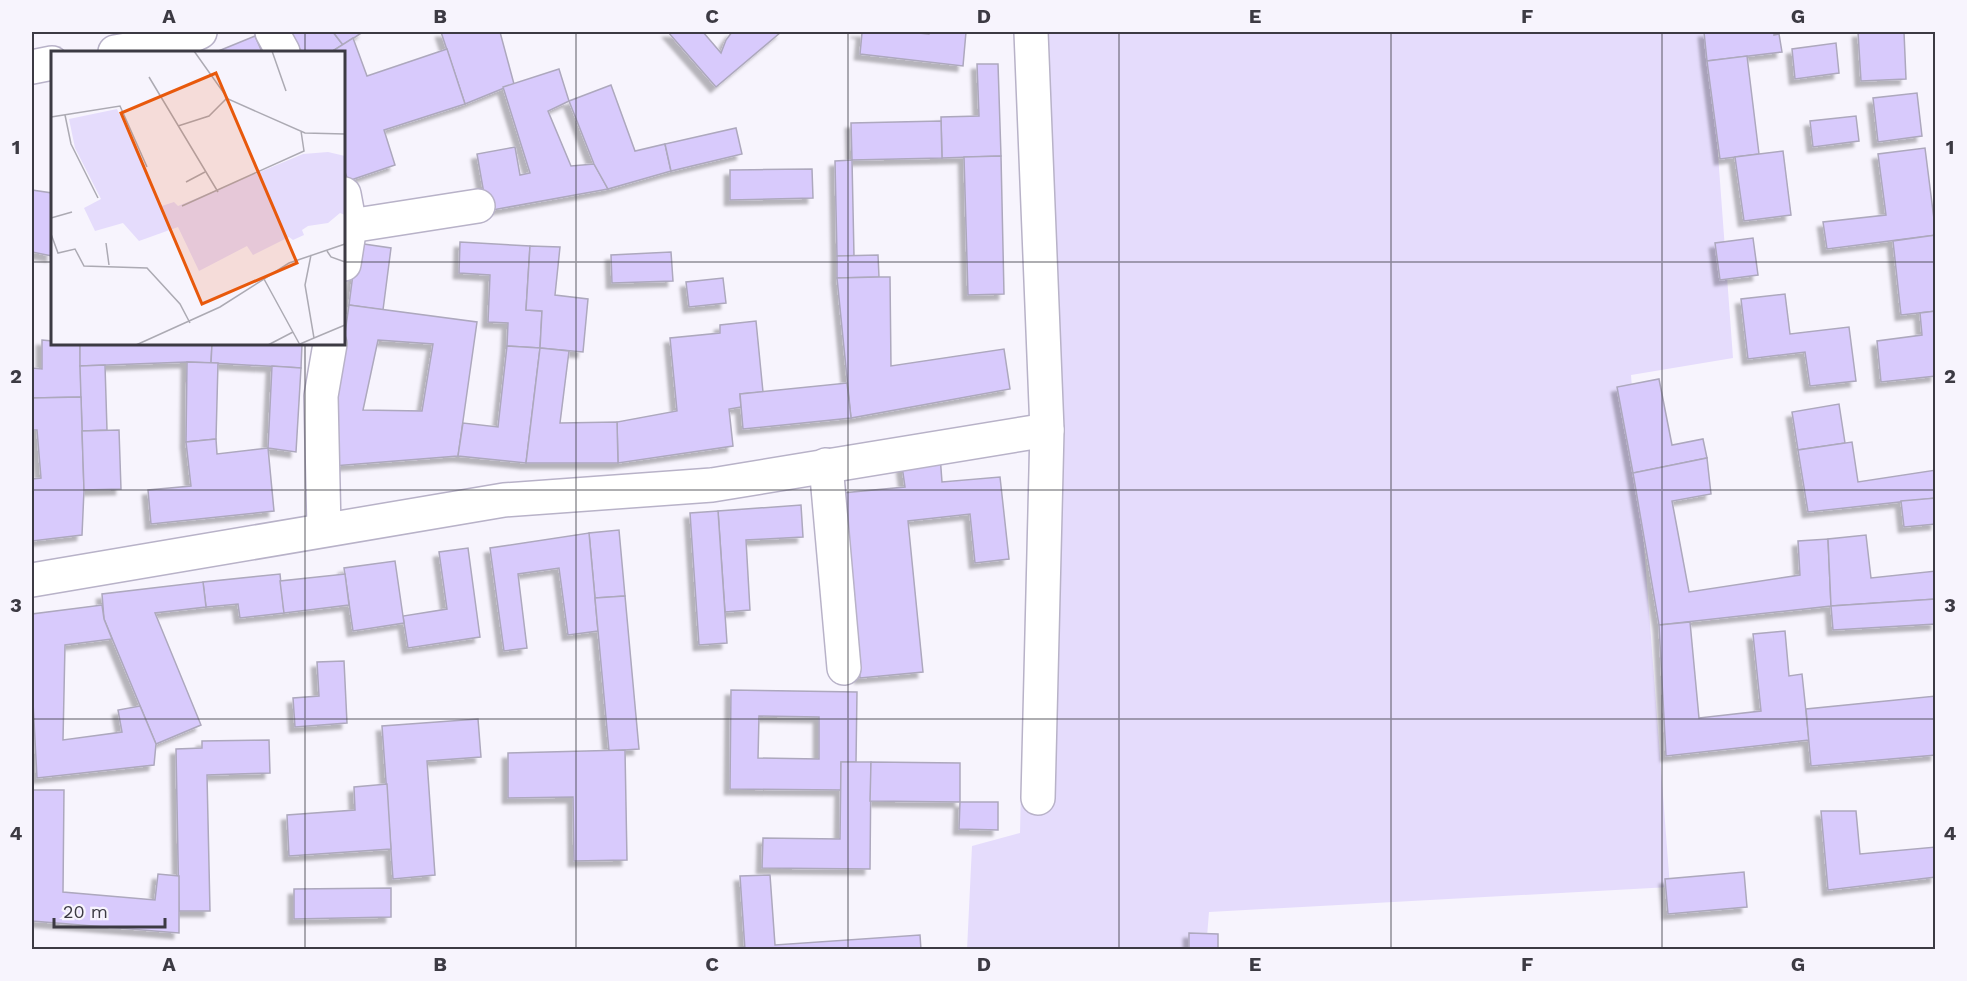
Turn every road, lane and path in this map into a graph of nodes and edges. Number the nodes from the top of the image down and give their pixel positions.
1 (200, 32) edge
2 (272, 32) edge
3 (1031, 32) edge
4 (121, 51) edge
5 (282, 51) edge
6 (51, 63) edge
7 (32, 67) edge
8 (345, 199) edge
9 (478, 206) dead end
10 (350, 226) junction
11 (345, 258) edge
12 (330, 345) edge
13 (1047, 430) junction
14 (826, 465) junction
15 (324, 530) junction
16 (32, 580) edge
17 (844, 668) dead end
18 (1038, 798) dead end

1 - 4 street
2 - 5 street
3 - 13 street
6 - 7 street
8 - 10 street
9 - 10 street
10 - 11 street
12 - 15 street
13 - 14 street
13 - 18 street
14 - 15 street
14 - 17 street
15 - 16 street

